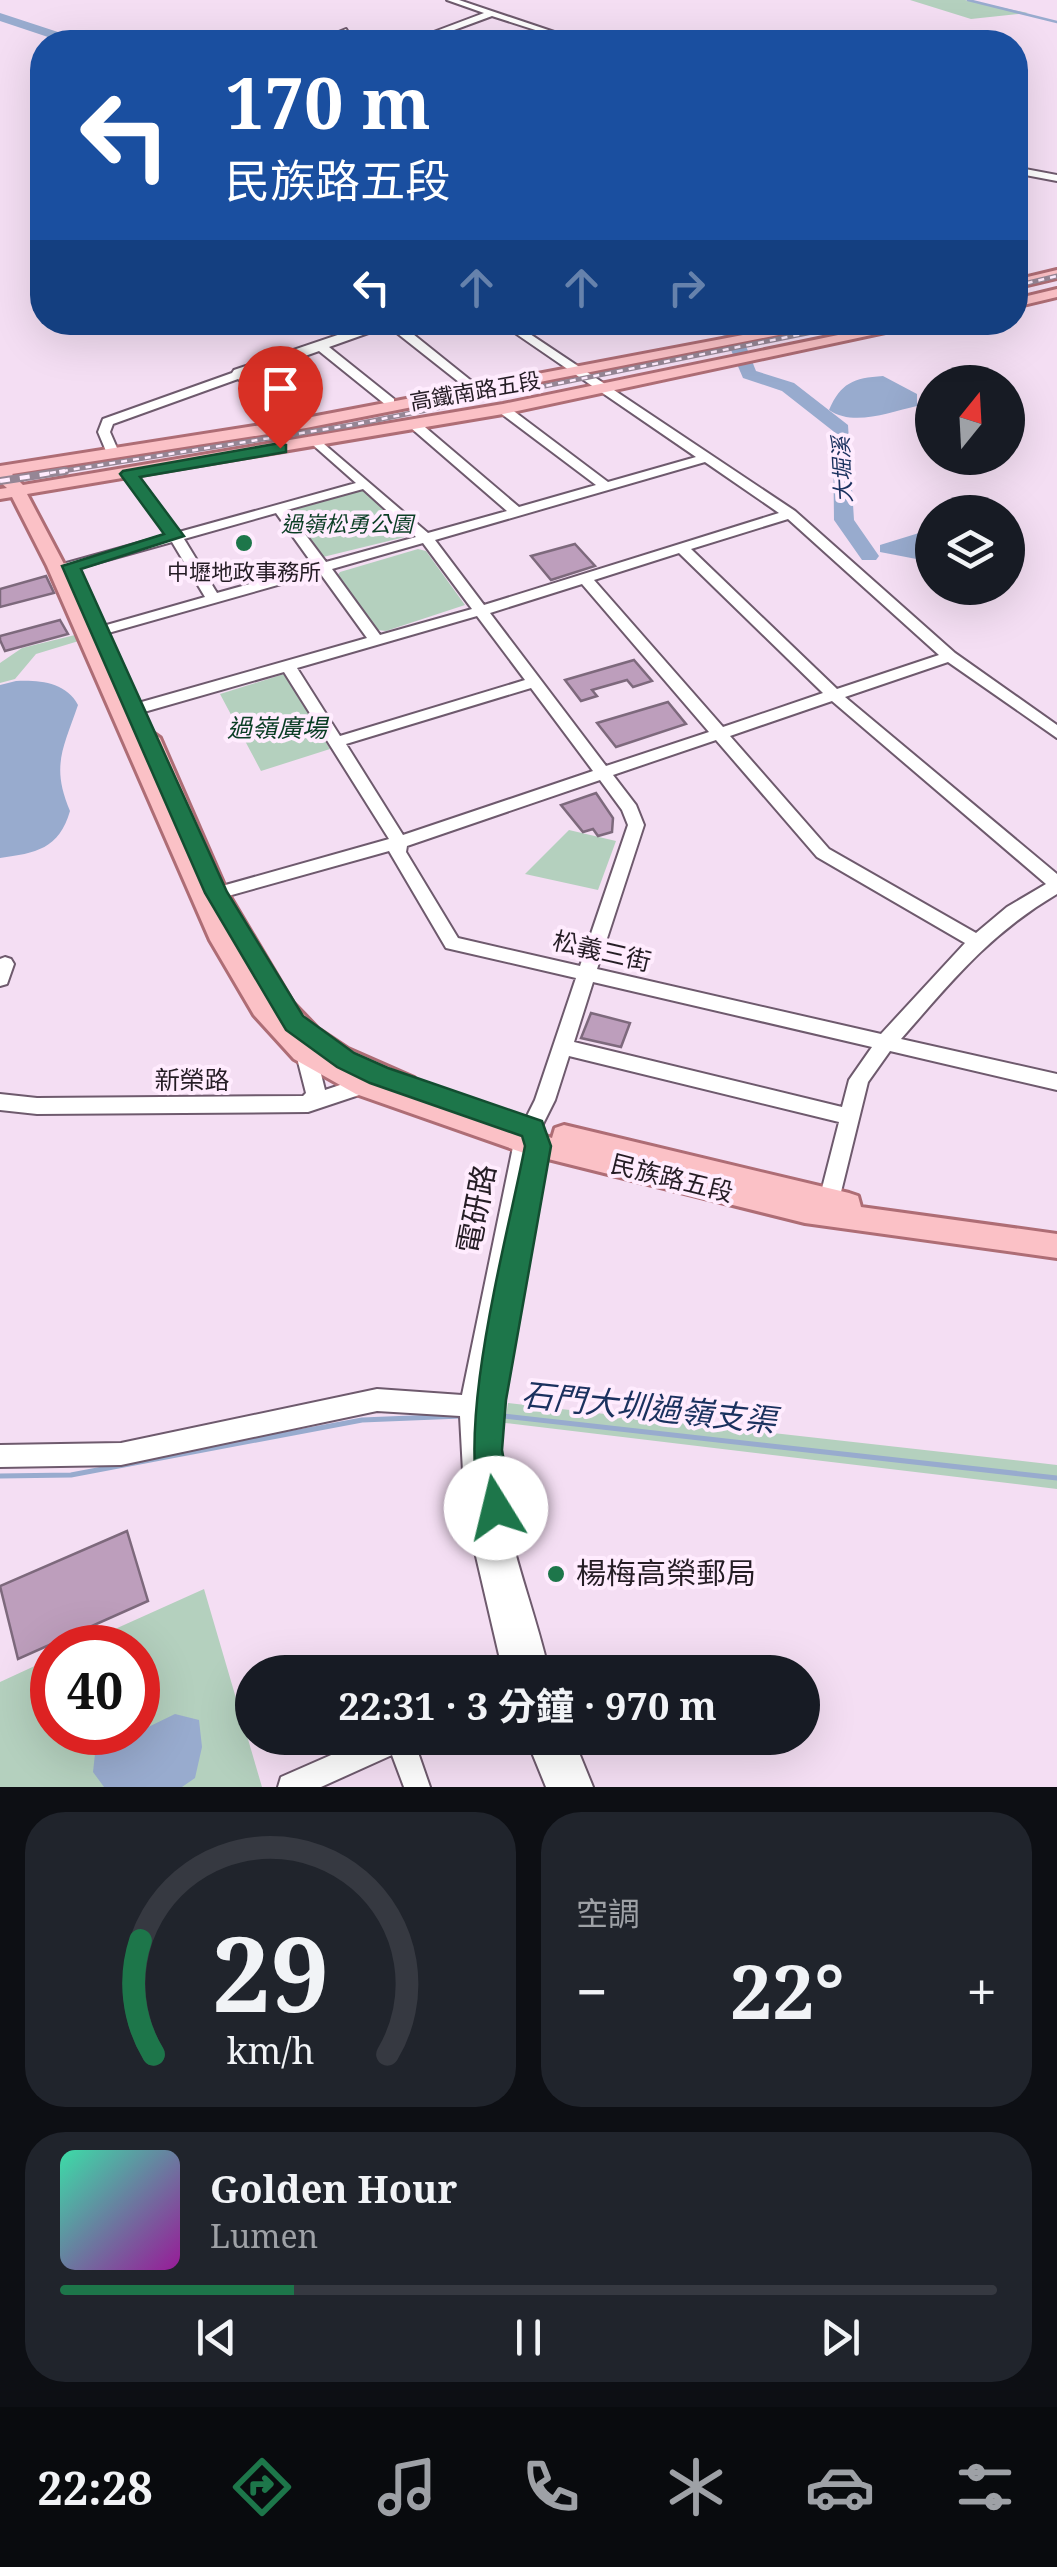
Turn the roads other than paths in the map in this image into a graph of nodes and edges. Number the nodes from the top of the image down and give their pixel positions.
1 (451, 0) edge
2 (493, 12) junction
3 (445, 30) edge
4 (545, 30) edge
5 (1028, 172) edge
6 (1057, 178) edge
7 (1053, 271) edge
8 (1028, 278) edge
9 (1057, 290) edge
10 (1028, 297) edge
11 (349, 335) edge
12 (406, 335) edge
13 (524, 335) edge
14 (746, 335) edge
15 (767, 335) edge
16 (838, 335) edge
17 (861, 335) edge
18 (319, 345) junction
19 (577, 370) junction
20 (238, 374) junction
21 (473, 386) junction
22 (602, 387) junction
23 (390, 402) junction
24 (503, 409) junction
25 (294, 420) junction
26 (415, 425) junction
27 (318, 442) junction
28 (111, 448) junction
29 (706, 458) junction
30 (129, 474) junction
31 (8, 482) edge
32 (366, 484) junction
33 (607, 487) junction
34 (279, 508) junction
35 (516, 512) junction
36 (790, 514) junction
37 (175, 536) junction
38 (427, 538) junction
39 (682, 548) junction
40 (64, 568) junction
41 (322, 568) junction
42 (585, 578) junction
43 (213, 600) junction
44 (483, 610) junction
45 (95, 633) junction
46 (377, 640) junction
47 (950, 656) junction
48 (288, 666) junction
49 (535, 682) junction
50 (836, 696) junction
51 (130, 711) junction
52 (1057, 733) edge
53 (719, 735) junction
54 (336, 742) junction
55 (602, 772) junction
56 (399, 842) junction
57 (1057, 885) edge
58 (209, 895) junction
59 (977, 942) junction
60 (587, 973) junction
61 (885, 1043) junction
62 (309, 1046) junction
63 (562, 1046) junction
64 (372, 1081) junction
65 (1057, 1082) edge
66 (0, 1102) edge
67 (308, 1104) junction
68 (848, 1116) junction
69 (532, 1139) junction
70 (829, 1200) junction
71 (1057, 1230) edge
72 (1057, 1246) edge
73 (471, 1406) junction
74 (0, 1456) edge
75 (512, 1655) edge
76 (532, 1655) edge
77 (362, 1755) edge
78 (406, 1755) edge
79 (546, 1755) edge
80 (567, 1755) edge
81 (291, 1787) edge
82 (416, 1787) edge
83 (559, 1787) edge
84 (580, 1787) edge

1 - 2 street
2 - 3 street
2 - 4 street
5 - 6 street
7 - 8 main road
9 - 10 main road
11 - 18 street
12 - 21 street
13 - 19 street
14 - 19 main road, 高鐵南路五段
15 - 19 main road, 高鐵南路五段
16 - 22 main road, 高鐵南路五段
17 - 22 main road, 高鐵南路五段
18 - 20 street
18 - 23 street
19 - 21 main road, 高鐵南路五段
19 - 22 street
19 - 31 main road, 高鐵南路五段
20 - 25 street
20 - 28 street
21 - 23 main road, 高鐵南路五段
22 - 24 main road, 高鐵南路五段
22 - 29 street
22 - 31 main road, 高鐵南路五段
23 - 25 main road, 高鐵南路五段
24 - 26 main road, 高鐵南路五段
24 - 33 street
25 - 28 main road, 高鐵南路五段
26 - 27 main road, 高鐵南路五段
26 - 35 street
27 - 30 main road, 高鐵南路五段
27 - 32 street
28 - 31 main road, 高鐵南路五段
29 - 33 street
29 - 36 street
30 - 31 main road, 高鐵南路五段
30 - 37 street
31 - 40 main road, 民族路五段
32 - 34 street
32 - 38 street
33 - 35 street
34 - 37 street
34 - 41 street
35 - 38 street
36 - 39 street
36 - 47 street
37 - 40 street
37 - 43 street
38 - 41 street
38 - 44 street
39 - 42 street
39 - 50 street
40 - 45 main road, 民族路五段
41 - 43 street
41 - 46 street
42 - 44 street
42 - 53 street
43 - 45 street
44 - 46 street
44 - 49 street
45 - 51 main road, 民族路五段
46 - 48 street
47 - 50 street
47 - 52 street
48 - 51 street
48 - 54 street, 松義三街
49 - 54 street
49 - 55 street
50 - 53 street
50 - 57 street
51 - 58 main road, 民族路五段
53 - 55 street
53 - 59 street
54 - 56 street, 松義三街
55 - 56 street
55 - 60 street
56 - 58 street
56 - 60 street, 松義三街
57 - 59 street
58 - 62 main road, 民族路五段
59 - 61 street
60 - 61 street, 松義三街
60 - 63 street
61 - 65 street, 松義三街
61 - 68 street
62 - 64 main road, 民族路五段
62 - 67 street
63 - 68 street
63 - 69 street
64 - 67 street, 新榮路
64 - 69 main road, 民族路五段
66 - 67 street, 新榮路
68 - 70 street
69 - 70 main road, 民族路五段
69 - 72 main road, 民族路五段
69 - 73 street, 電研路
69 - 76 street, 電研路
70 - 71 main road, 民族路五段
73 - 74 street
73 - 75 street, 電研路
77 - 81 street
78 - 82 street
79 - 83 street
80 - 84 street

